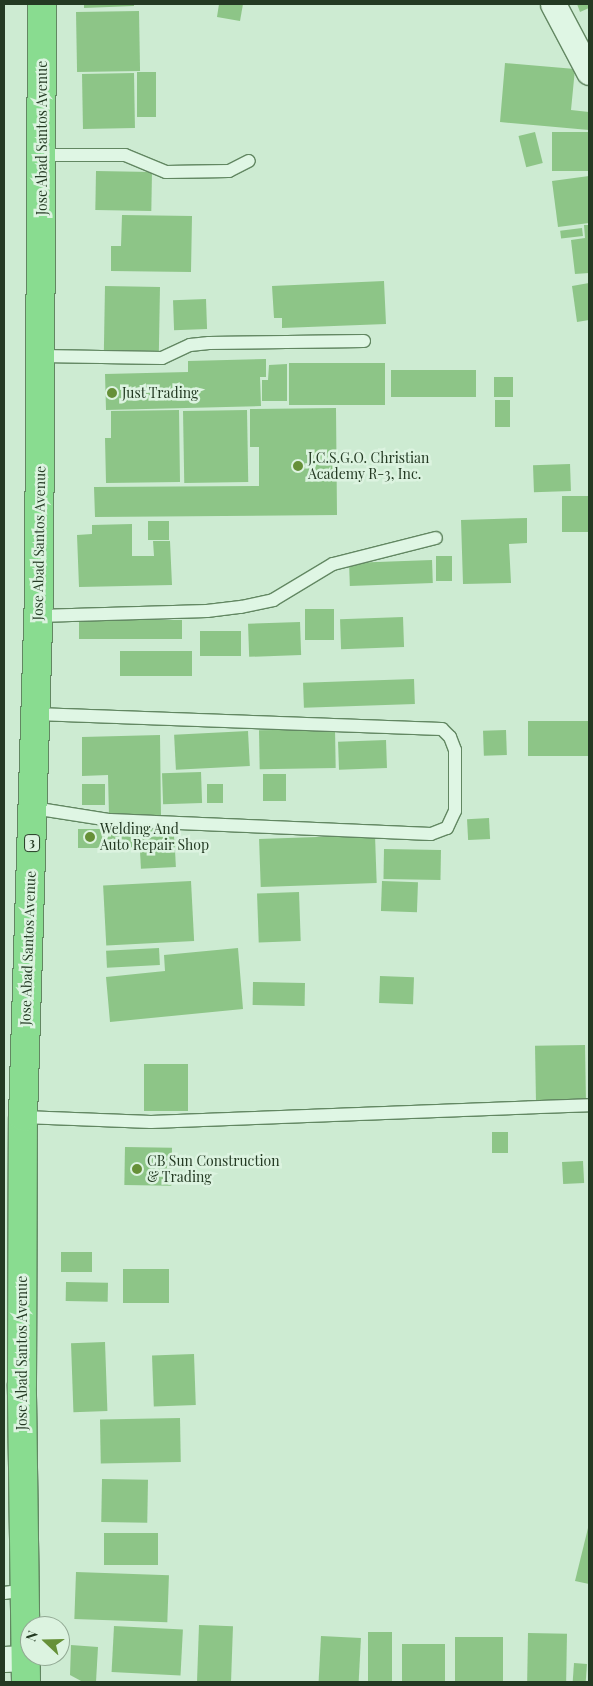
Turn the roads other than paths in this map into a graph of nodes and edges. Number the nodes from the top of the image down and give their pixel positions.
1 (42, 4) edge
2 (553, 4) edge
3 (589, 72) edge
4 (43, 155) junction
5 (249, 161) dead end
6 (364, 341) dead end
7 (41, 356) junction
8 (436, 538) dead end
9 (38, 616) junction
10 (36, 714) junction
11 (33, 808) junction
12 (589, 1105) edge
13 (23, 1117) junction
14 (14, 1591) edge
15 (17, 1660) edge

1 - 4 highway, Jose Abad Santos Avenue / 3
2 - 3 street
4 - 5 lane
4 - 7 highway, Jose Abad Santos Avenue / 3
6 - 7 lane
7 - 9 highway, Jose Abad Santos Avenue / 3
8 - 9 lane
9 - 10 highway, Jose Abad Santos Avenue / 3
10 - 11 highway, Jose Abad Santos Avenue / 3
10 - 11 lane
11 - 13 highway, Jose Abad Santos Avenue / 3
12 - 13 lane
13 - 14 highway, Jose Abad Santos Avenue / 3
14 - 15 highway, Jose Abad Santos Avenue / 3

